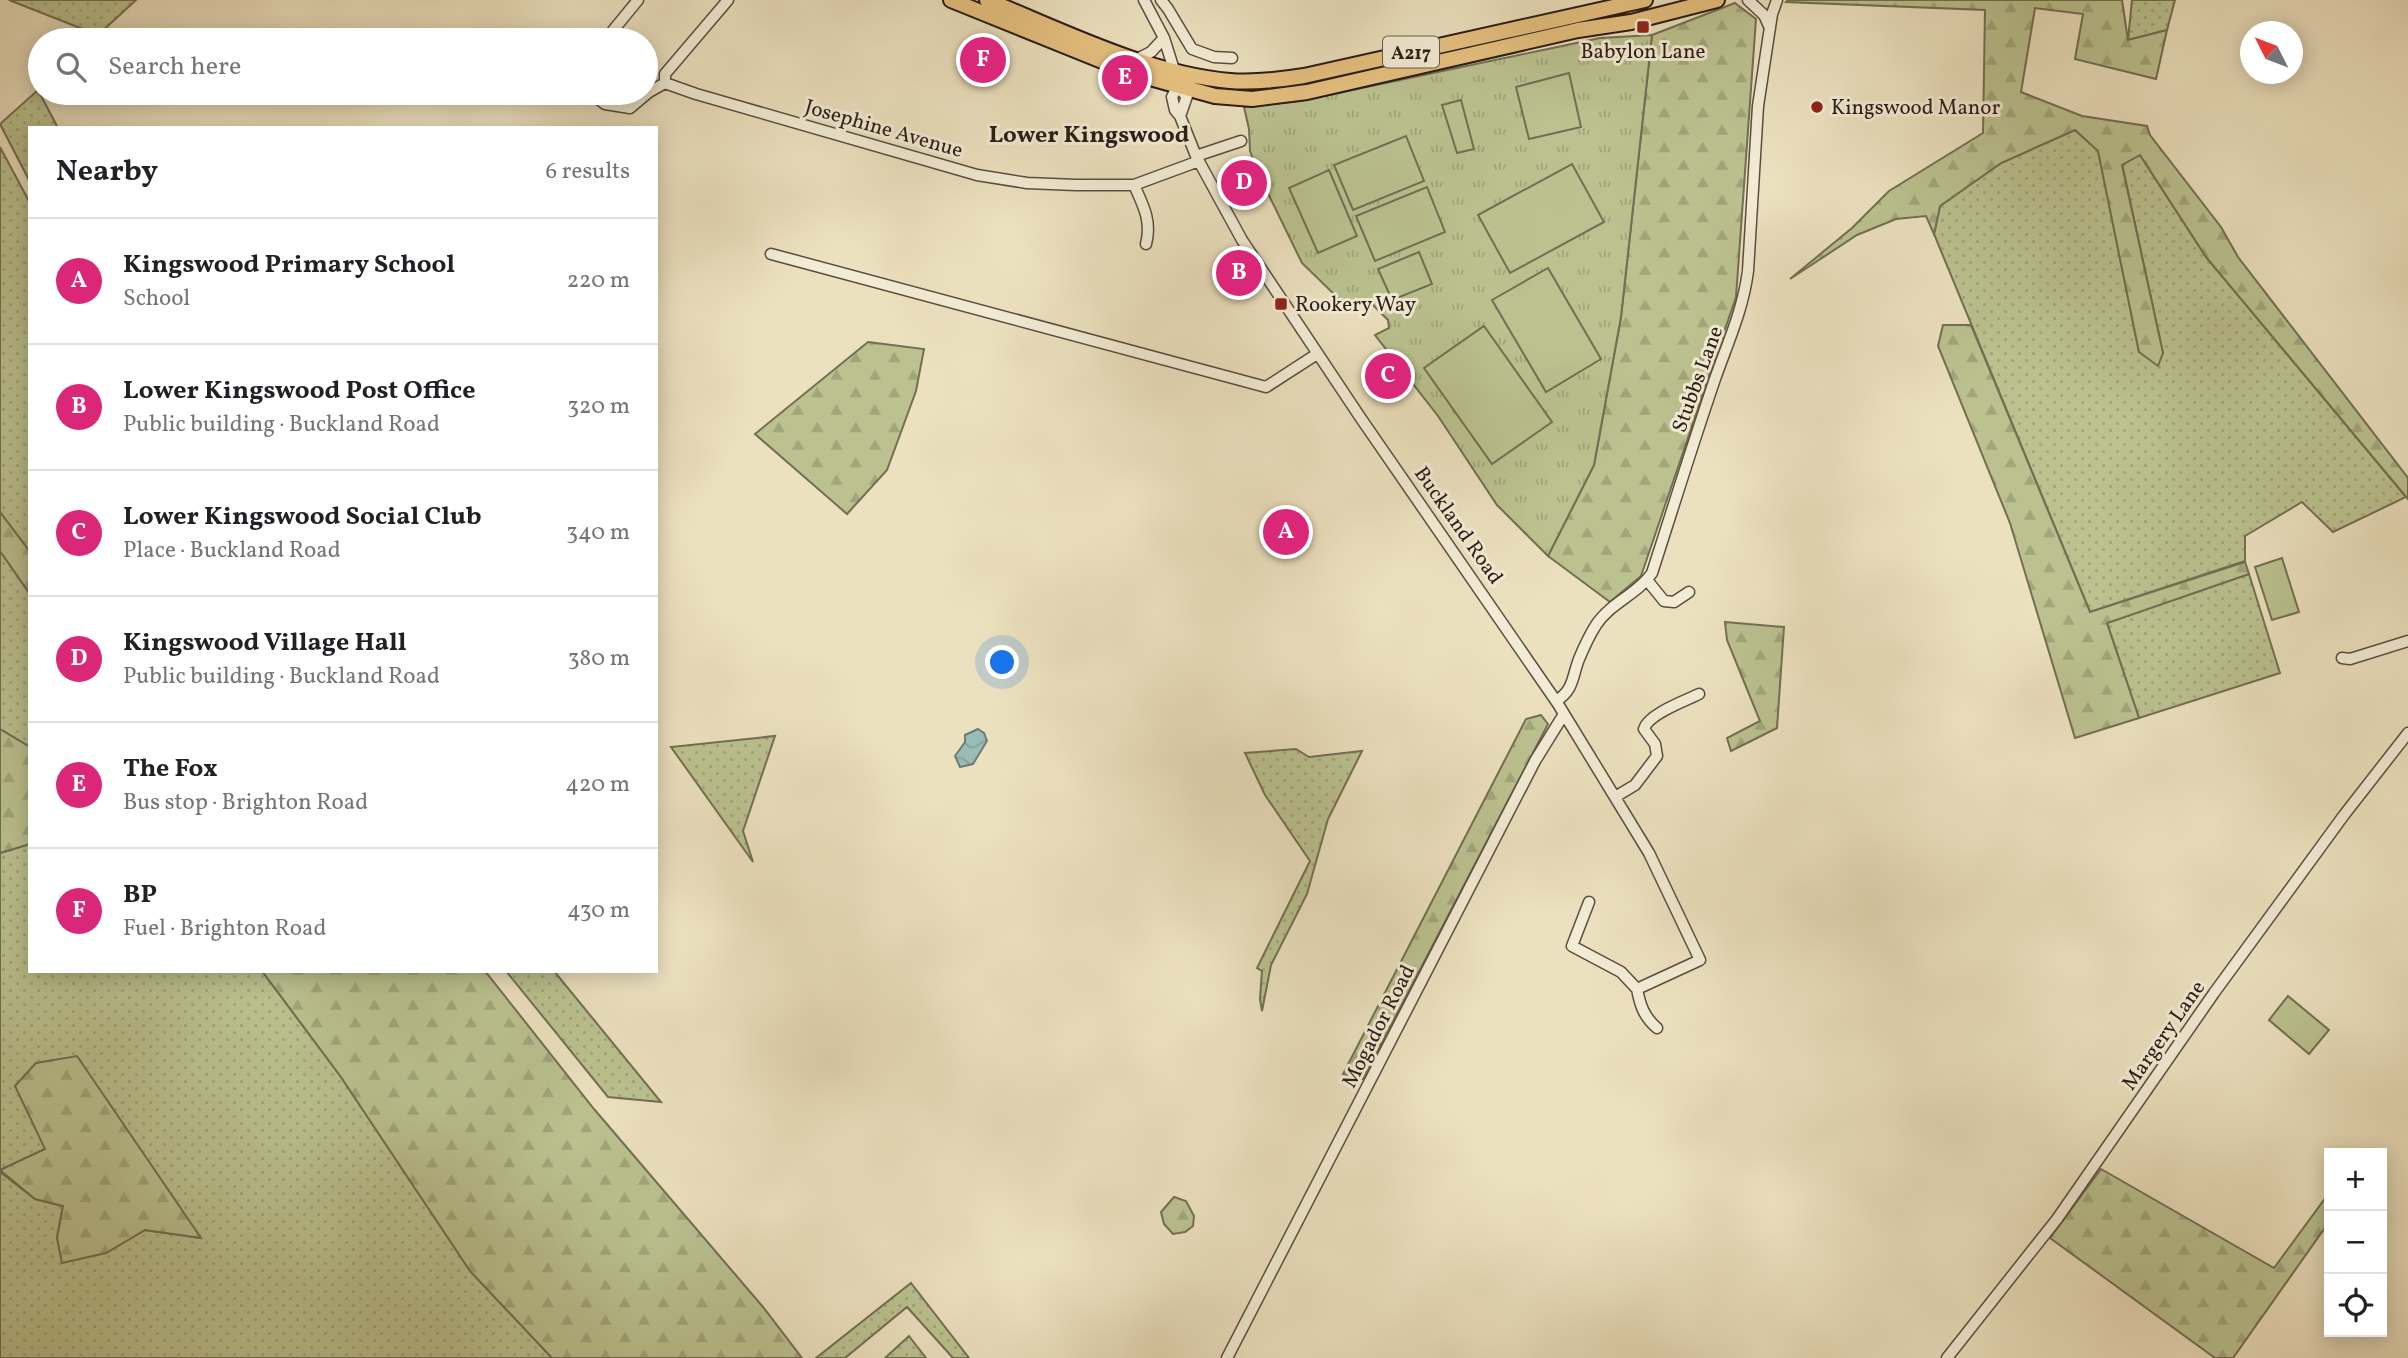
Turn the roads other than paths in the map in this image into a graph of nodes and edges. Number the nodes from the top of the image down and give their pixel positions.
1 (638, 0) edge
2 (728, 0) edge
3 (951, 0) edge
4 (987, 0) edge
5 (1144, 0) edge
6 (1161, 0) edge
7 (1645, 0) edge
8 (1717, 0) edge
9 (1748, 0) edge
10 (1777, 0) edge
11 (615, 28) edge
12 (1770, 28) junction
13 (1164, 38) junction
14 (1232, 58) dead end
15 (1137, 59) junction
16 (1175, 71) junction
17 (665, 83) junction
18 (658, 87) edge
19 (1177, 87) junction
20 (611, 105) edge
21 (634, 105) edge
22 (1241, 141) dead end
23 (1197, 158) junction
24 (1134, 185) junction
25 (1146, 244) dead end
26 (771, 254) dead end
27 (1318, 354) junction
28 (1647, 580) junction
29 (1689, 593) dead end
30 (2408, 641) edge
31 (2343, 658) dead end
32 (1699, 694) dead end
33 (1556, 701) junction
34 (1564, 714) junction
35 (2408, 733) edge
36 (1615, 797) junction
37 (1589, 902) dead end
38 (1637, 989) junction
39 (1657, 1028) dead end
40 (1227, 1358) edge
41 (1947, 1358) edge

1 - 11 street
2 - 17 street
3 - 19 highway, A217
4 - 15 highway, A217
5 - 13 street
6 - 14 street
7 - 16 highway, A217
8 - 19 highway, A217
9 - 12 street
10 - 12 street, Stubbs Lane
12 - 28 street, Stubbs Lane
13 - 15 street
13 - 16 street
15 - 16 highway, A217
16 - 19 street
17 - 18 street
17 - 24 street, Josephine Avenue
19 - 23 street, Buckland Road
20 - 21 street
22 - 23 street, Josephine Avenue
23 - 24 street, Josephine Avenue
23 - 27 street, Buckland Road
24 - 25 street
26 - 27 street
27 - 33 street, Buckland Road
28 - 29 street
28 - 33 street
30 - 31 street
32 - 36 street
33 - 34 street, Buckland Road
34 - 36 street, Buckland Road
34 - 40 street, Mogador Road
35 - 41 street, Margery Lane
36 - 38 street, Buckland Road
37 - 38 street
38 - 39 street

